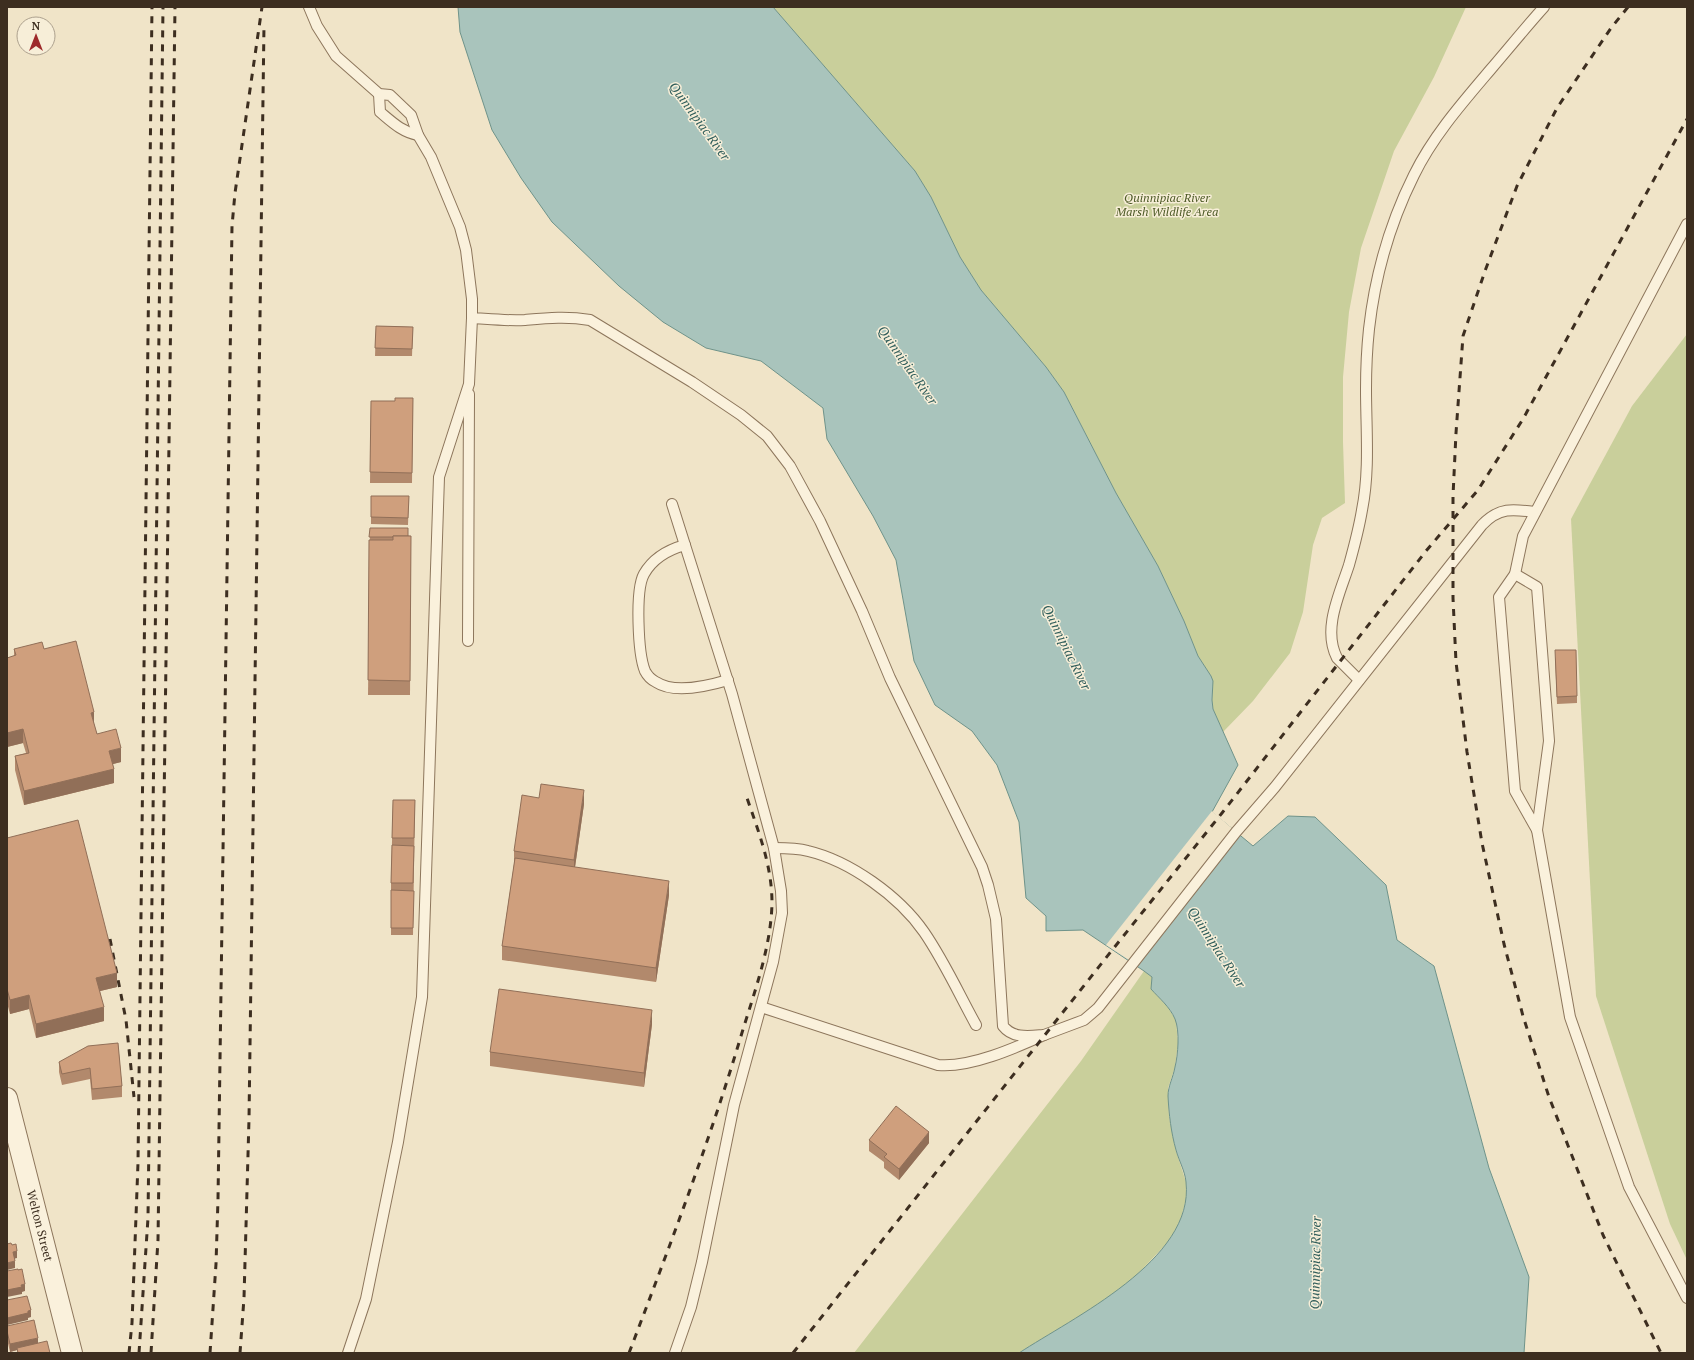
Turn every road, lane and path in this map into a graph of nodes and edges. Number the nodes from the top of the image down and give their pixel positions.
1 (309, 7) edge
2 (1544, 7) edge
3 (379, 94) junction
4 (418, 135) junction
5 (1687, 224) edge
6 (472, 318) junction
7 (468, 384) junction
8 (672, 504) dead end
9 (1535, 512) junction
10 (685, 545) junction
11 (1515, 574) junction
12 (468, 641) dead end
13 (728, 680) junction
14 (1359, 680) junction
15 (1537, 830) junction
16 (774, 848) junction
17 (761, 1007) junction
18 (976, 1025) dead end
19 (1044, 1035) junction
20 (7, 1098) edge
21 (10, 1120) edge
22 (1687, 1298) edge
23 (72, 1353) edge
24 (348, 1353) edge
25 (675, 1353) edge

1 - 3 lane
2 - 14 lane
3 - 4 lane
3 - 4 lane
4 - 6 lane
5 - 9 lane
6 - 7 lane
6 - 19 lane
7 - 12 lane
7 - 24 lane
8 - 10 lane
9 - 11 lane
9 - 14 lane
10 - 13 lane
10 - 13 lane
11 - 15 lane
11 - 15 lane
13 - 16 lane
14 - 19 lane
15 - 22 lane
16 - 17 lane
16 - 18 lane
17 - 19 lane
17 - 25 lane
20 - 21 street, Welton Street
21 - 23 street, Welton Street

